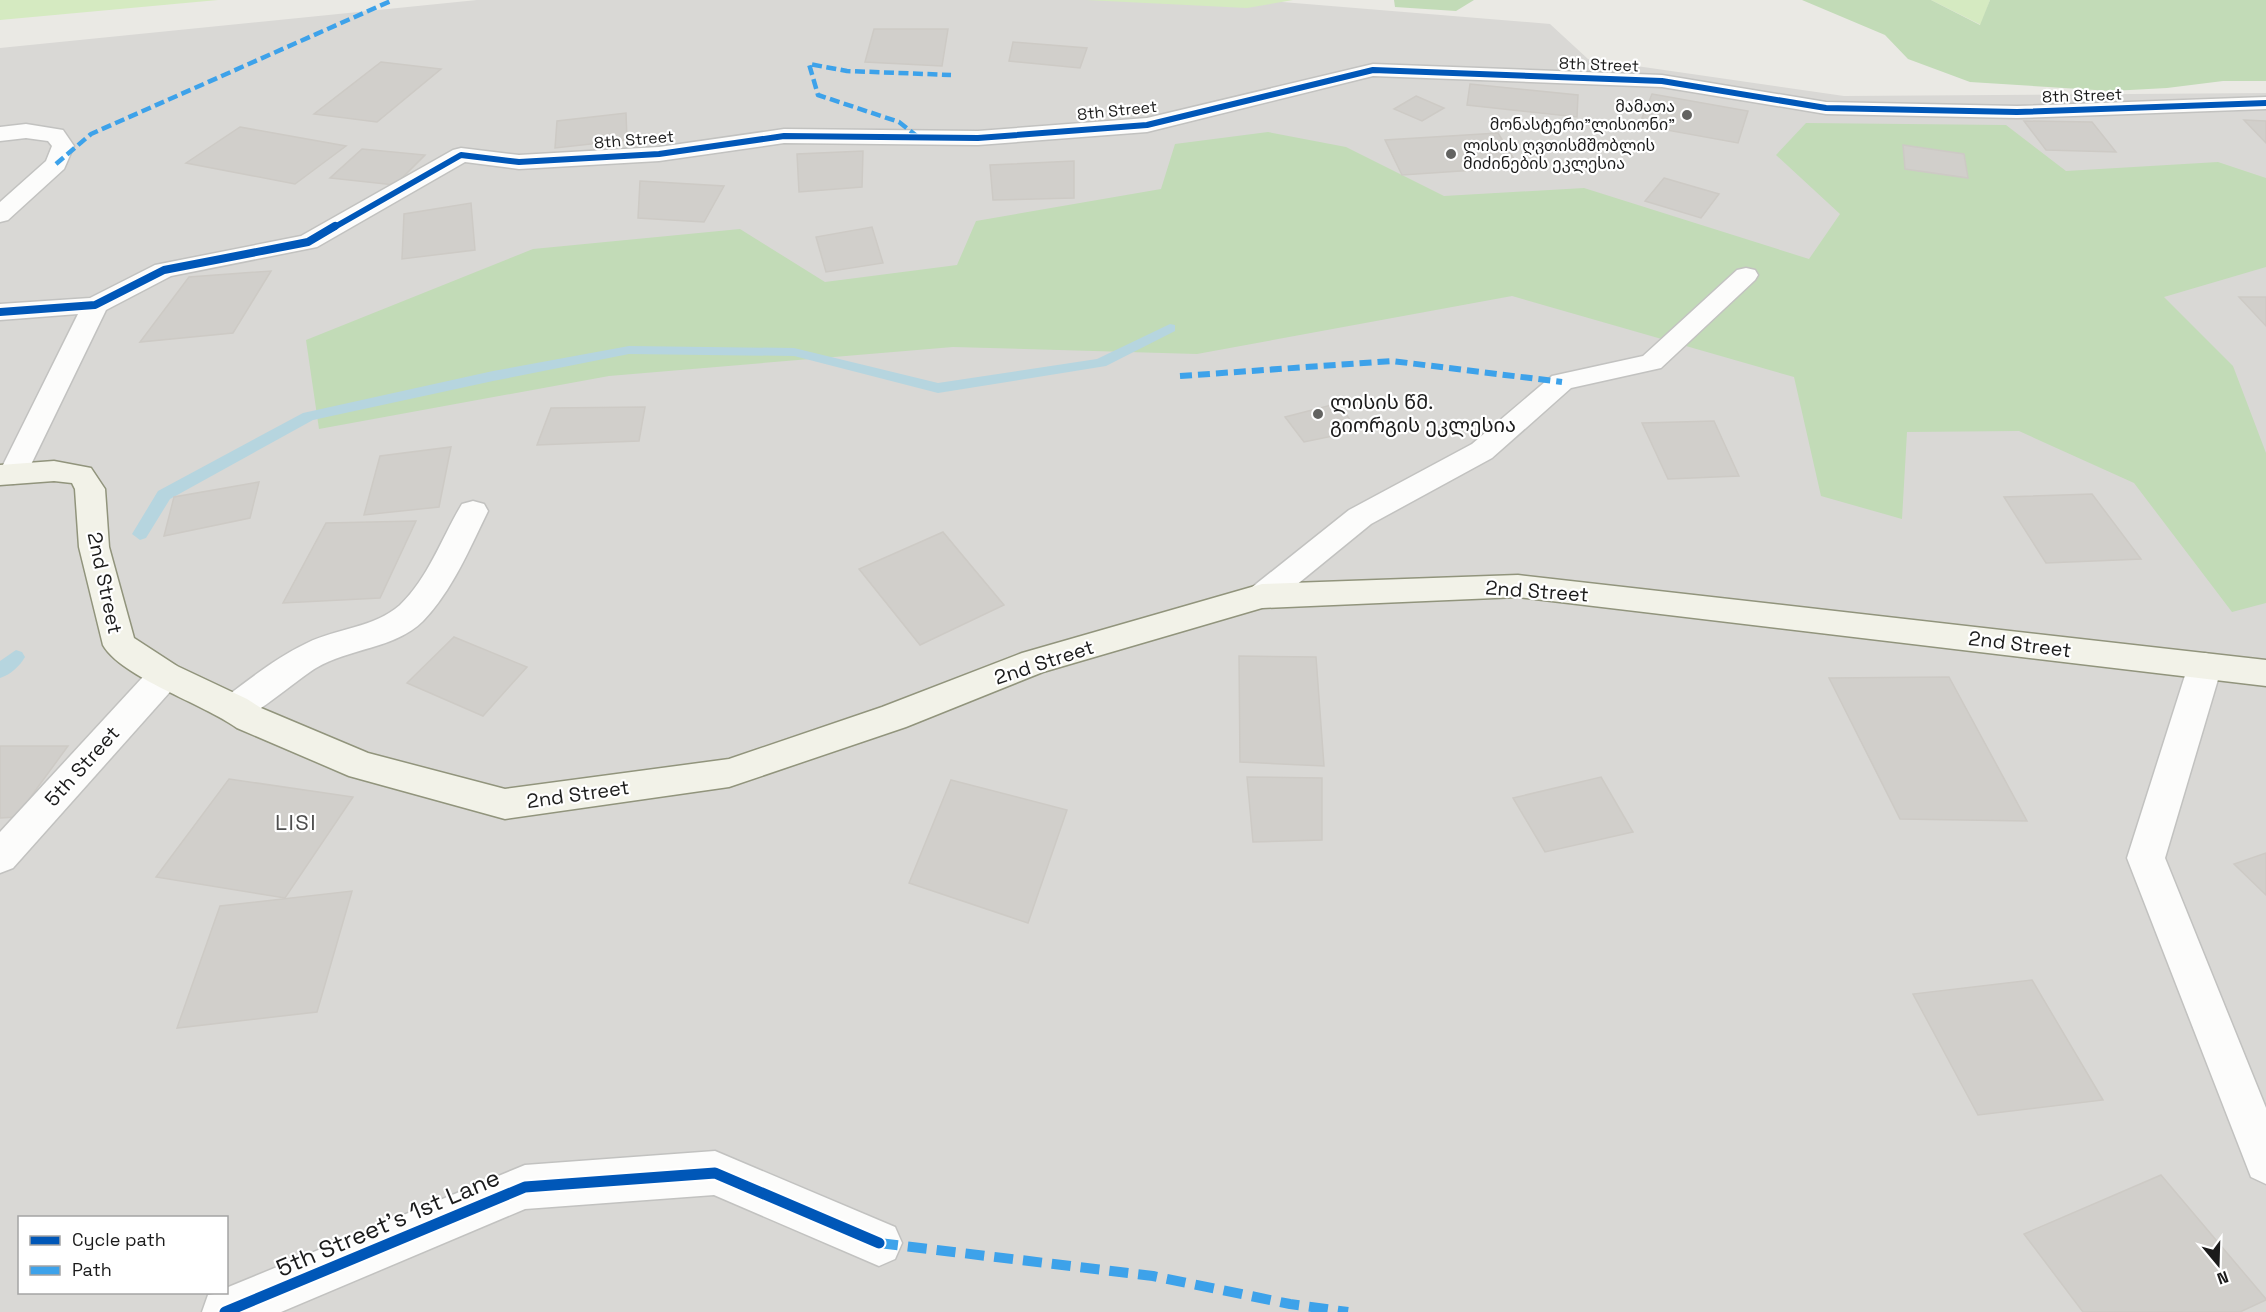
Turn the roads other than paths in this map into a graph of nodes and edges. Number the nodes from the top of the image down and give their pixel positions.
1 (2266, 103) edge
2 (0, 134) edge
3 (0, 215) edge
4 (1746, 275) dead end
5 (95, 305) junction
6 (0, 312) edge
7 (7, 474) edge
8 (473, 511) dead end
9 (1262, 596) junction
10 (2205, 666) junction
11 (2266, 673) edge
12 (165, 675) junction
13 (235, 708) junction
14 (0, 857) edge
15 (2266, 1162) edge
16 (879, 1243) dead end
17 (225, 1312) edge

1 - 5 street, 8th Street
2 - 3 street
4 - 9 street
5 - 6 street, 8th Street
5 - 7 street
7 - 12 main road, 2nd Street
8 - 13 street
9 - 10 main road, 2nd Street
9 - 13 main road, 2nd Street
10 - 11 main road, 2nd Street
10 - 15 street
12 - 13 main road, 2nd Street
12 - 14 street, 5th Street
16 - 17 street, 5th Street's 1st Lane

